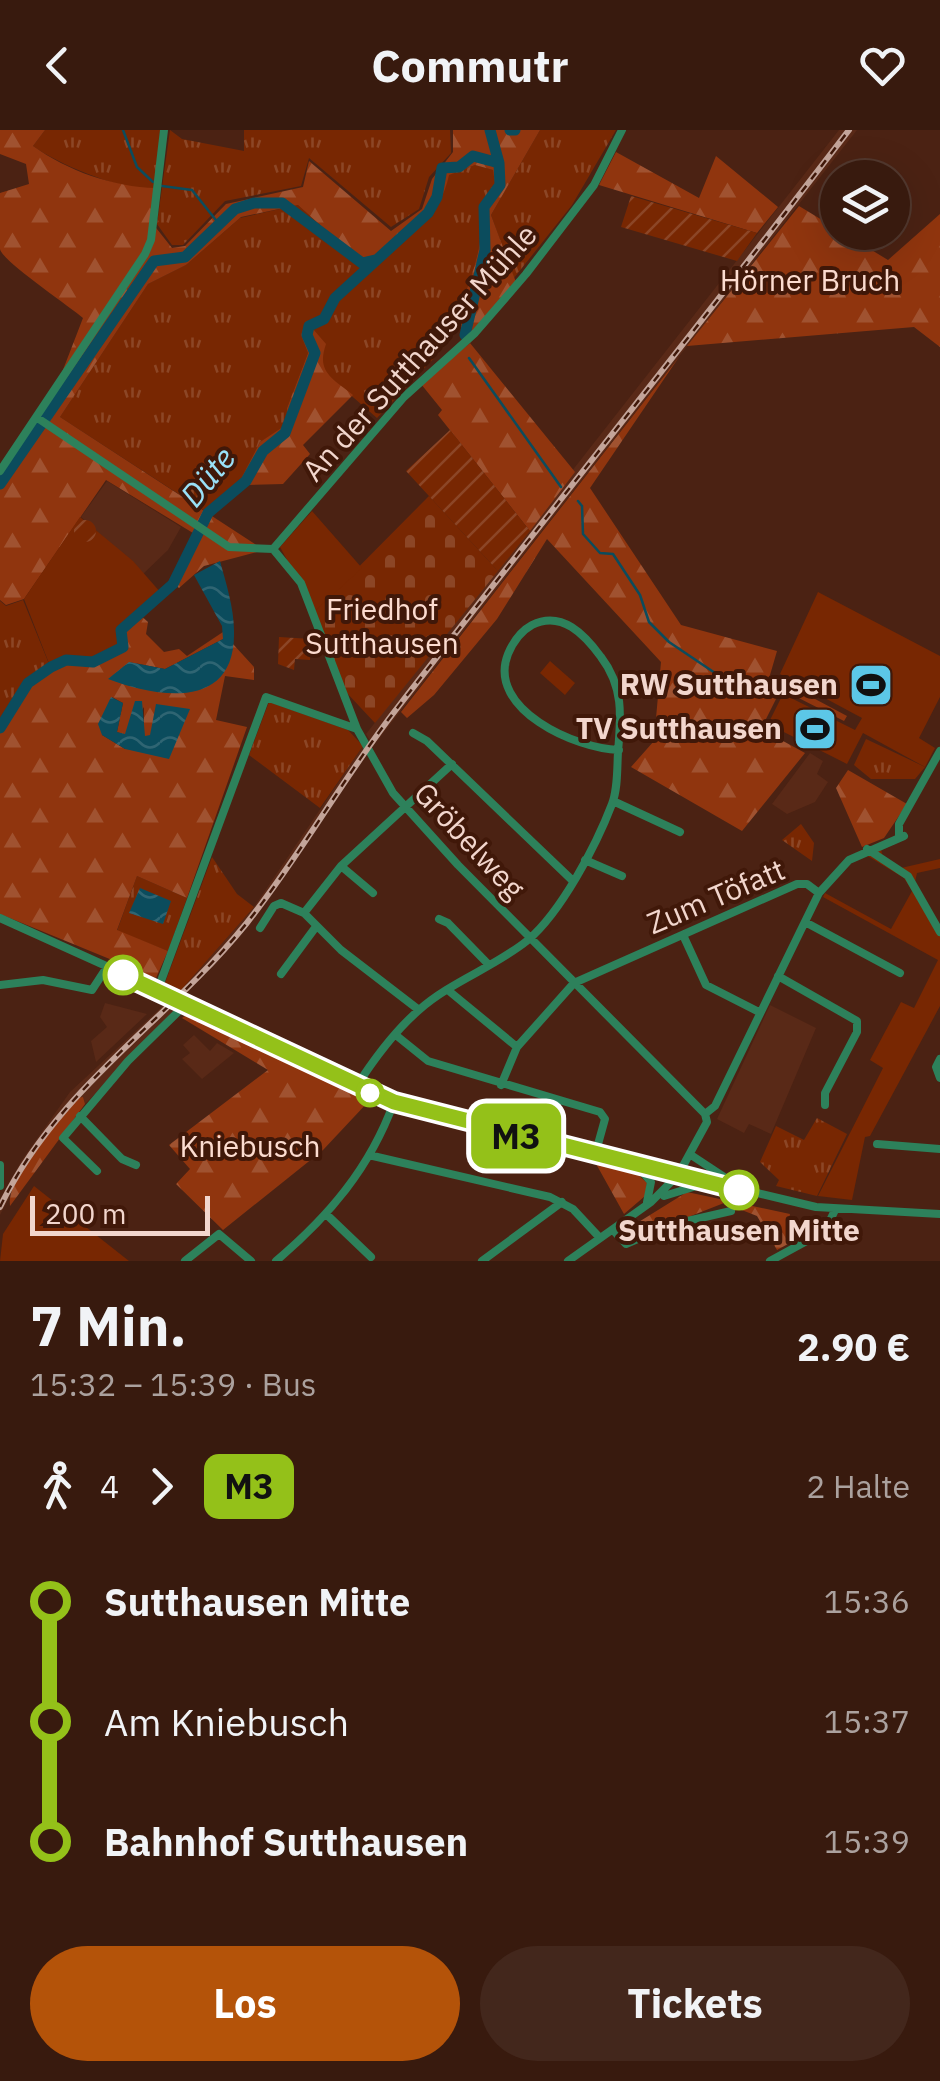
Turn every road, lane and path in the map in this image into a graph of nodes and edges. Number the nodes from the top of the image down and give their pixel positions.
1 (622, 130) edge
2 (162, 132) edge
3 (41, 420) junction
4 (0, 471) edge
5 (273, 549) junction
6 (357, 730) junction
7 (413, 734) dead end
8 (618, 750) junction
9 (940, 752) edge
10 (452, 764) junction
11 (613, 802) junction
12 (404, 807) junction
13 (680, 832) dead end
14 (868, 849) junction
15 (585, 860) junction
16 (340, 866) junction
17 (622, 876) dead end
18 (573, 881) junction
19 (373, 893) dead end
20 (820, 893) junction
21 (304, 913) junction
22 (0, 918) edge
23 (438, 919) dead end
24 (804, 922) junction
25 (260, 928) dead end
26 (315, 928) junction
27 (940, 932) edge
28 (683, 935) junction
29 (530, 938) junction
30 (489, 964) junction
31 (107, 967) junction
32 (281, 974) dead end
33 (900, 974) dead end
34 (778, 976) junction
35 (574, 983) junction
36 (0, 985) edge
37 (158, 990) junction
38 (448, 991) junction
39 (187, 1004) junction
40 (419, 1010) junction
41 (759, 1012) junction
42 (397, 1036) junction
43 (516, 1047) junction
44 (940, 1059) edge
45 (940, 1078) edge
46 (501, 1085) junction
47 (356, 1087) junction
48 (394, 1102) junction
49 (825, 1104) dead end
50 (705, 1114) junction
51 (80, 1116) junction
52 (877, 1144) dead end
53 (940, 1149) edge
54 (594, 1154) junction
55 (690, 1154) junction
56 (373, 1156) junction
57 (136, 1164) dead end
58 (0, 1165) edge
59 (635, 1165) junction
60 (97, 1171) dead end
61 (678, 1175) junction
62 (710, 1183) junction
63 (0, 1186) edge
64 (744, 1191) junction
65 (562, 1202) junction
66 (648, 1204) junction
67 (834, 1210) junction
68 (731, 1211) dead end
69 (326, 1214) junction
70 (940, 1214) edge
71 (613, 1230) junction
72 (600, 1238) junction
73 (372, 1258) dead end
74 (185, 1261) edge
75 (251, 1261) edge
76 (276, 1261) edge
77 (482, 1261) edge
78 (568, 1261) edge
79 (770, 1261) edge

1 - 5 street, An der Sutthauser Mühle
2 - 3 street
3 - 4 street
3 - 5 street
5 - 6 street, Gröbelweg
6 - 12 street, Gröbelweg
6 - 37 street
7 - 10 street
8 - 8 street
8 - 11 street
9 - 14 street, Zum Töfatt
10 - 12 street
10 - 18 street
11 - 13 street
11 - 15 street
12 - 16 street
12 - 29 street, Gröbelweg
14 - 20 street, Zum Töfatt
14 - 27 street
15 - 17 street
15 - 18 street
16 - 19 street
16 - 21 street
18 - 29 street
20 - 24 street
20 - 28 street, Zum Töfatt
21 - 25 street
21 - 26 street
22 - 31 street
23 - 30 street
24 - 33 street
24 - 34 street
26 - 32 street
26 - 40 street
28 - 35 street, Zum Töfatt
28 - 41 street
29 - 30 street
29 - 35 street, Gröbelweg
30 - 38 street
31 - 36 street
31 - 37 street
34 - 41 street
34 - 49 street
35 - 43 street
35 - 50 street, Gröbelweg
37 - 39 street
38 - 40 street
38 - 43 street
39 - 47 street
39 - 51 street
40 - 42 street
41 - 50 street
42 - 46 street
42 - 47 street
43 - 46 street
44 - 45 street
46 - 54 street
47 - 48 street
48 - 54 street
48 - 56 street
50 - 55 street
51 - 57 street
51 - 60 street
52 - 53 street
54 - 59 street
55 - 61 street
55 - 64 street
56 - 65 street
56 - 69 street
58 - 63 street
59 - 61 street
59 - 66 street
61 - 62 street
61 - 66 street
62 - 64 street
62 - 66 street
64 - 67 street
65 - 72 street
65 - 77 street
66 - 71 street
67 - 70 street
67 - 79 street
68 - 71 street
69 - 73 street
69 - 76 street
71 - 72 street
72 - 78 street
74 - 75 street

